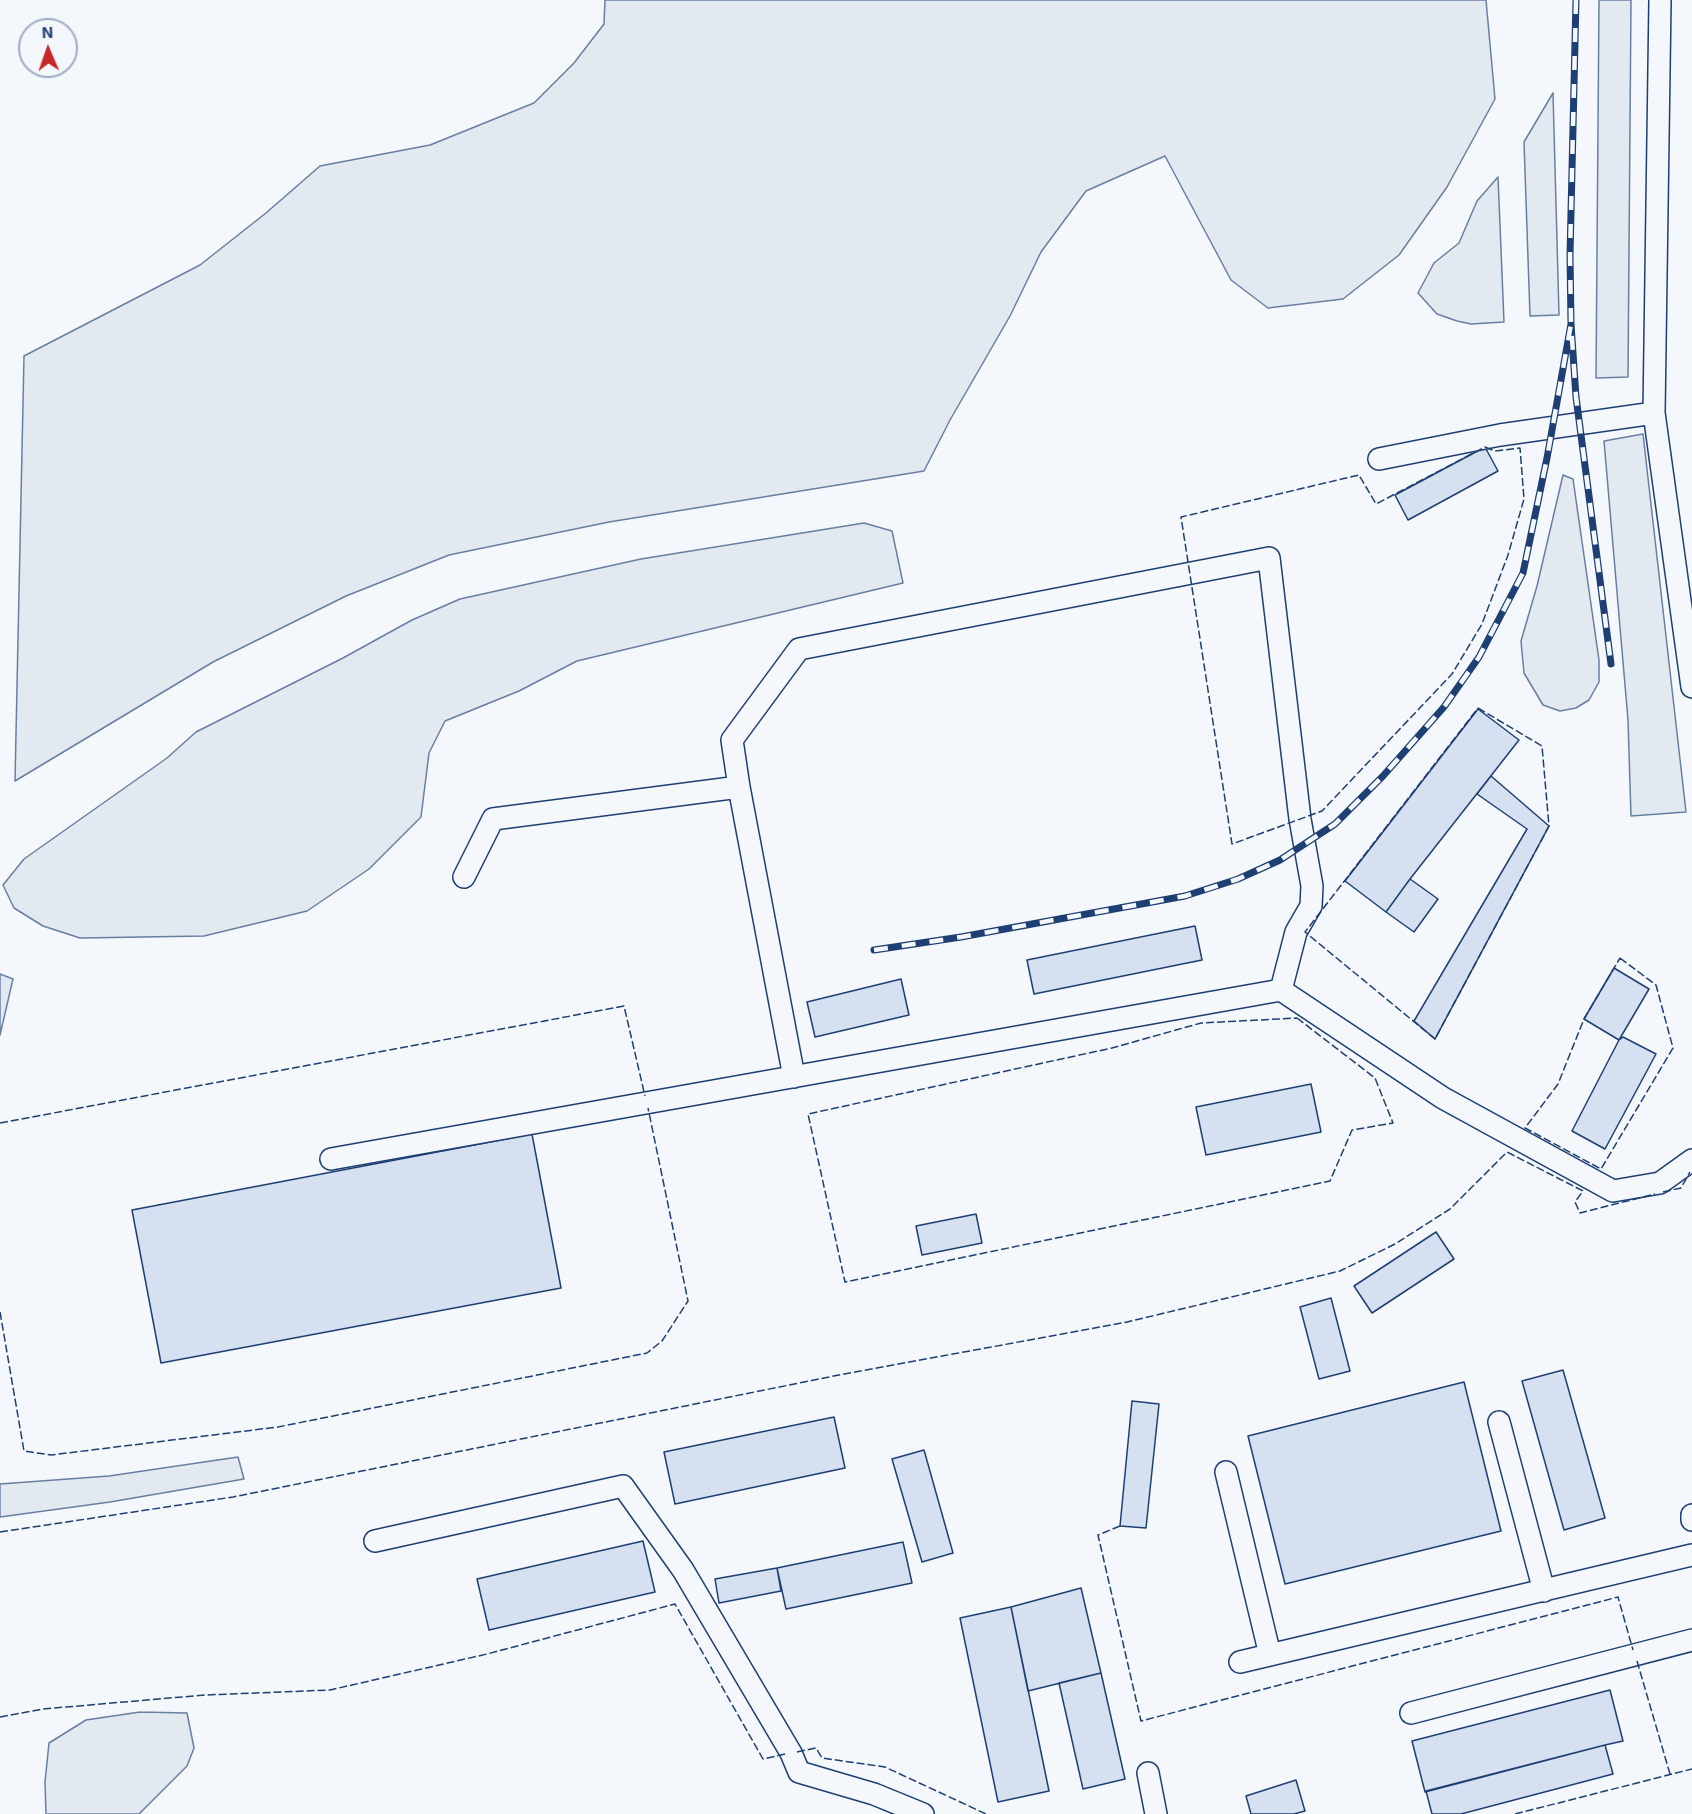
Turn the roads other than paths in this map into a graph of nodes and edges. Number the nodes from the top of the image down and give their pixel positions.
1 (1660, 0) edge
2 (1654, 413) junction
3 (1379, 459) dead end
4 (1692, 687) edge
5 (739, 787) junction
6 (464, 877) dead end
7 (1281, 990) junction
8 (794, 1077) junction
9 (331, 1159) dead end
10 (1692, 1160) edge
11 (1499, 1422) dead end
12 (1226, 1472) dead end
13 (375, 1541) dead end
14 (1692, 1555) edge
15 (1544, 1591) junction
16 (1692, 1640) edge
17 (1270, 1655) junction
18 (1240, 1662) dead end
19 (1411, 1713) dead end
20 (1148, 1773) dead end
21 (923, 1814) edge
22 (1156, 1814) edge

1 - 2 street
2 - 3 street
2 - 4 street
5 - 6 street
5 - 7 street
5 - 8 street
7 - 8 street
7 - 10 street
8 - 9 street
11 - 15 street
12 - 17 street
13 - 21 street
14 - 15 street
15 - 17 street
16 - 19 street
17 - 18 street
20 - 22 street

